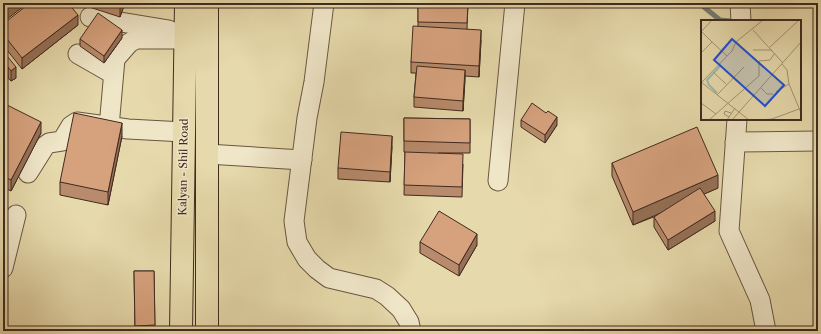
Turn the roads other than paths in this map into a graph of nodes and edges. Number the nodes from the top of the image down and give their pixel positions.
1 (186, 3) edge
2 (207, 3) edge
3 (324, 3) edge
4 (514, 3) edge
5 (90, 17) dead end
6 (186, 36) junction
7 (78, 54) dead end
8 (112, 74) junction
9 (737, 120) edge
10 (109, 126) junction
11 (184, 132) junction
12 (818, 141) edge
13 (735, 142) junction
14 (207, 154) junction
15 (302, 160) junction
16 (28, 173) dead end
17 (498, 181) dead end
18 (16, 215) dead end
19 (3, 268) edge
20 (181, 331) edge
21 (207, 331) edge
22 (411, 331) edge
23 (766, 331) edge

1 - 6 main road, Kalyan - Shil Road
2 - 14 main road, Kalyan - Shil Road
3 - 15 street
4 - 17 street
5 - 6 street
6 - 8 street
6 - 11 main road, Kalyan - Shil Road
7 - 8 street
8 - 10 street
9 - 13 street
10 - 11 street
10 - 16 street
11 - 20 main road, Kalyan - Shil Road
12 - 13 street
13 - 23 street
14 - 15 street
14 - 21 main road, Kalyan - Shil Road
15 - 22 street
18 - 19 street

